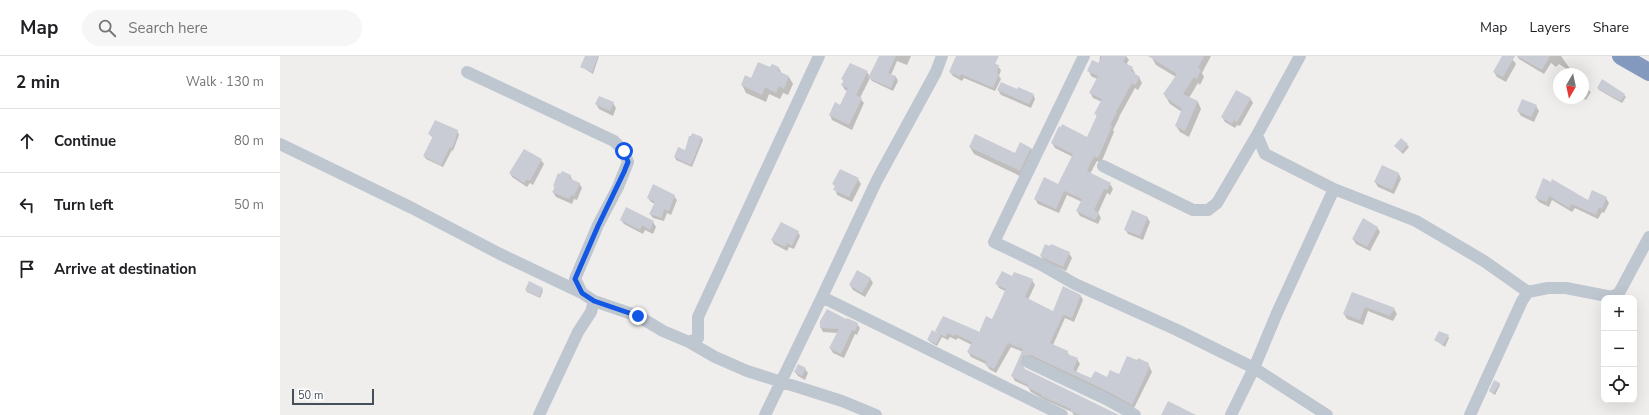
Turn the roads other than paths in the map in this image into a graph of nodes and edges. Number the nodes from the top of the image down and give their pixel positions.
1 (819, 56) edge
2 (942, 56) edge
3 (1084, 56) edge
4 (1300, 56) edge
5 (1621, 56) edge
6 (467, 72) dead end
7 (1649, 72) edge
8 (1257, 135) junction
9 (280, 144) edge
10 (1103, 166) dead end
11 (1334, 189) junction
12 (1649, 237) edge
13 (1528, 292) junction
14 (582, 293) junction
15 (822, 296) junction
16 (594, 301) junction
17 (689, 342) junction
18 (1028, 362) dead end
19 (1254, 368) junction
20 (782, 381) junction
21 (539, 415) edge
22 (765, 415) edge
23 (876, 415) edge
24 (1062, 415) edge
25 (1135, 415) edge
26 (1231, 415) edge
27 (1327, 415) edge
28 (1470, 415) edge

1 - 17 street
2 - 15 street
3 - 19 street
4 - 8 street
5 - 7 highway
6 - 14 street
8 - 10 street
8 - 11 street
9 - 14 street
11 - 13 street
11 - 19 street
12 - 13 street
13 - 28 street
14 - 16 street
15 - 20 street
15 - 24 street
16 - 17 street
16 - 21 street
17 - 20 street
18 - 25 street
19 - 26 street
19 - 27 street
20 - 22 street
20 - 23 street

